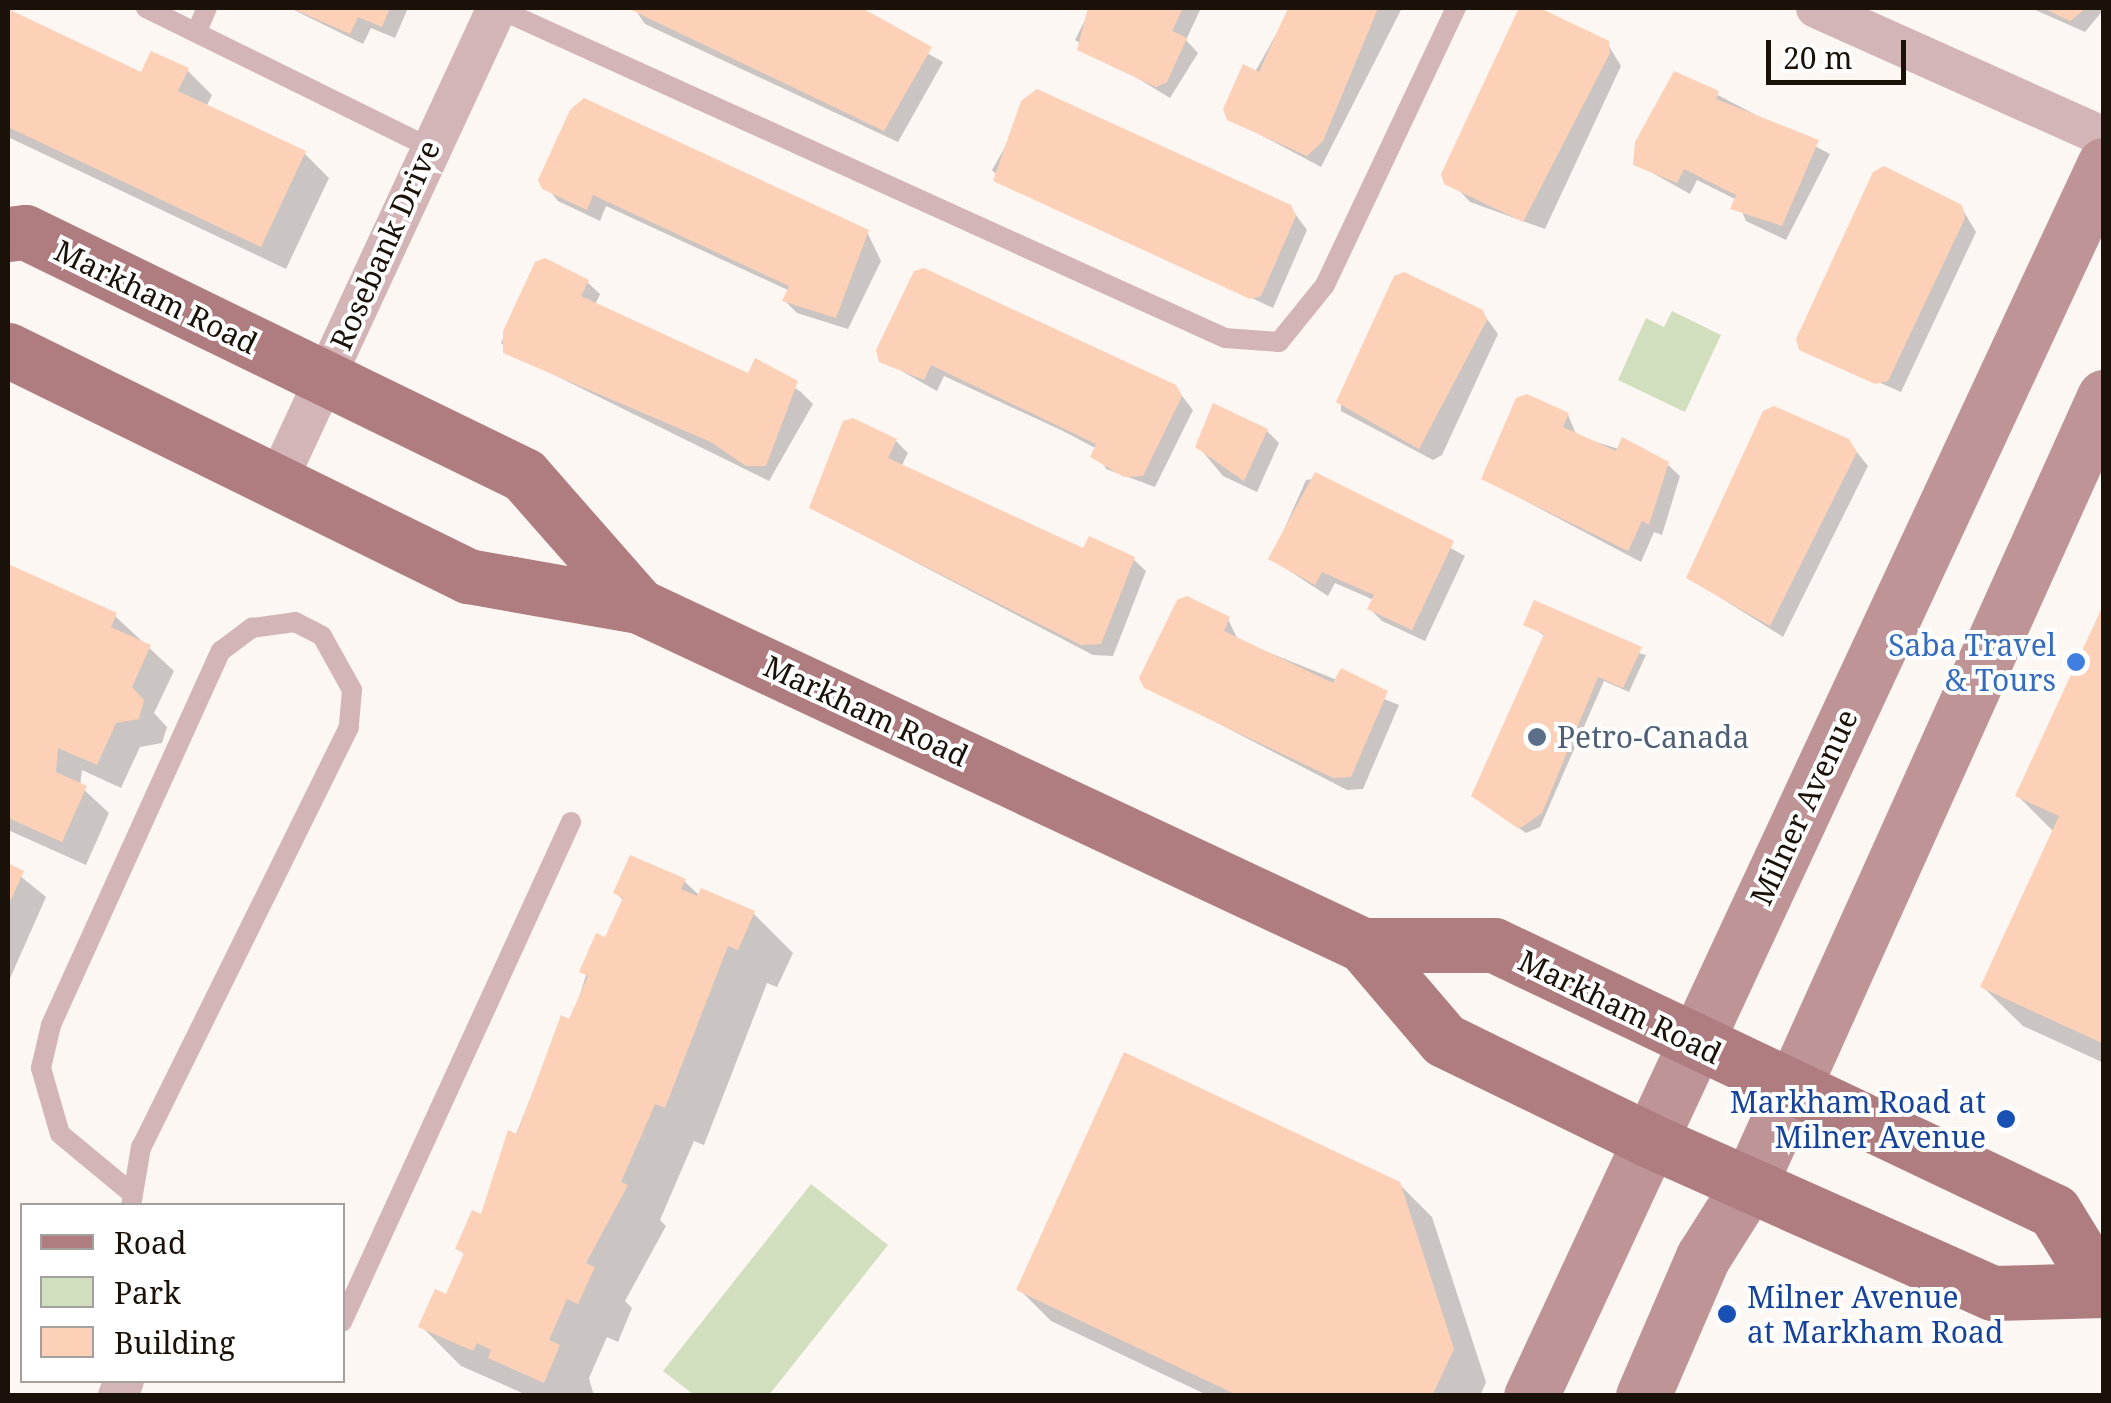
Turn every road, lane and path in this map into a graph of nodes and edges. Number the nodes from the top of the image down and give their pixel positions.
1 (146, 8) edge
2 (208, 8) edge
3 (497, 8) edge
4 (1456, 8) edge
5 (1816, 8) edge
6 (197, 31) junction
7 (2104, 137) edge
8 (428, 146) junction
9 (2104, 164) edge
10 (8, 234) edge
11 (8, 350) edge
12 (324, 381) junction
13 (2104, 398) edge
14 (276, 484) junction
15 (639, 606) junction
16 (572, 822) dead end
17 (1363, 945) junction
18 (1692, 1043) junction
19 (1789, 1088) junction
20 (1651, 1141) junction
21 (1751, 1181) junction
22 (130, 1198) edge
23 (2103, 1290) edge
24 (345, 1315) edge
25 (1532, 1396) edge
26 (1644, 1396) edge

1 - 6 lane
2 - 6 lane
3 - 4 lane
3 - 8 street, Rosebank Drive
5 - 7 street
6 - 8 lane
8 - 12 street, Rosebank Drive
9 - 18 main road, Milner Avenue
10 - 12 main road, Markham Road
11 - 14 main road, Markham Road
12 - 14 street, Rosebank Drive
12 - 15 main road, Markham Road
13 - 19 main road
14 - 15 main road, Markham Road
15 - 17 main road, Markham Road
16 - 24 lane
17 - 18 main road, Markham Road
17 - 20 main road, Markham Road
18 - 19 main road, Markham Road
18 - 20 main road, Milner Avenue
19 - 21 main road
19 - 23 main road, Markham Road
20 - 21 main road, Markham Road
20 - 25 main road, Milner Avenue
21 - 23 main road, Markham Road
21 - 26 main road
22 - 22 lane

